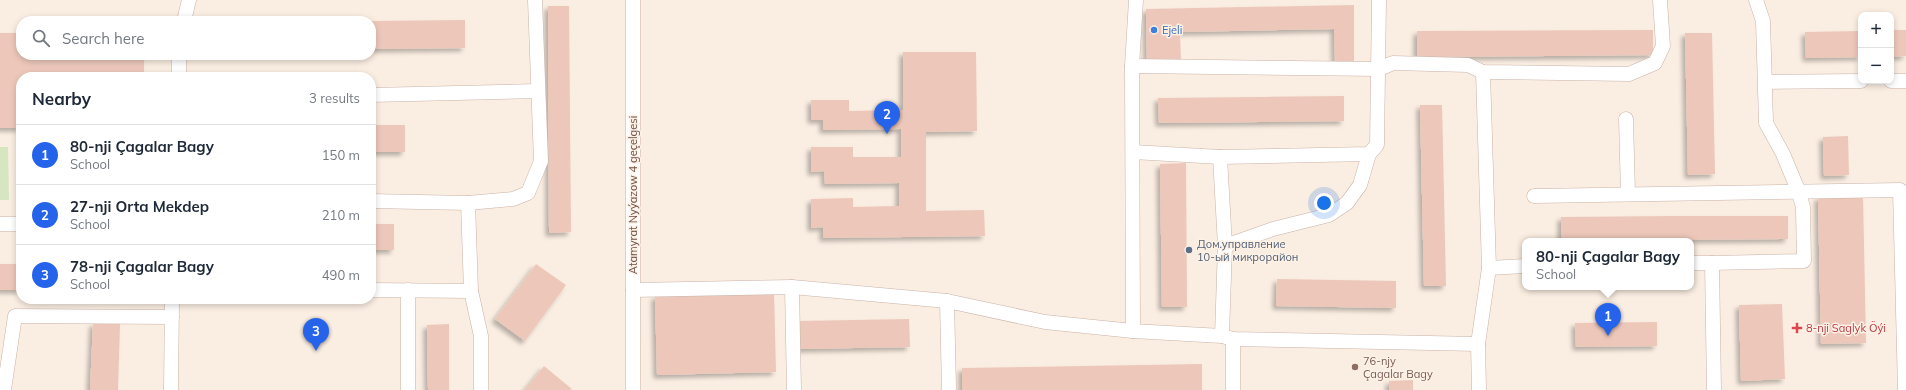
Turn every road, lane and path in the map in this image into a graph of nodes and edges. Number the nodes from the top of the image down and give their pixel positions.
1 (189, 0) edge
2 (535, 0) edge
3 (633, 0) edge
4 (1136, 0) edge
5 (1379, 0) edge
6 (1660, 0) edge
7 (1756, 0) edge
8 (185, 16) edge
9 (179, 60) edge
10 (1132, 66) junction
11 (1379, 69) junction
12 (179, 72) edge
13 (1483, 72) junction
14 (1858, 81) edge
15 (1894, 81) edge
16 (1906, 81) edge
17 (1765, 82) junction
18 (538, 91) junction
19 (376, 95) edge
20 (1626, 119) dead end
21 (1133, 152) junction
22 (1368, 154) junction
23 (1220, 157) junction
24 (1798, 190) junction
25 (1628, 194) junction
26 (1534, 196) dead end
27 (376, 201) edge
28 (468, 203) junction
29 (0, 224) edge
30 (16, 224) edge
31 (1224, 246) junction
32 (1694, 263) edge
33 (1712, 263) junction
34 (1522, 266) edge
35 (1490, 268) junction
36 (792, 287) junction
37 (376, 290) edge
38 (408, 290) junction
39 (633, 290) junction
40 (471, 291) junction
41 (947, 301) junction
42 (172, 304) edge
43 (172, 317) junction
44 (1133, 330) junction
45 (1227, 338) junction
46 (1478, 344) junction
47 (4, 390) edge
48 (171, 390) edge
49 (408, 390) edge
50 (481, 390) edge
51 (633, 390) edge
52 (794, 390) edge
53 (949, 390) edge
54 (1233, 390) edge
55 (1479, 390) edge
56 (1714, 390) edge
57 (1905, 390) edge

1 - 8 street
2 - 18 street
3 - 39 street, Atamyrat Nyýazow 4 geçelgesi
4 - 10 street
5 - 11 street
6 - 13 street
7 - 17 street
9 - 12 street
10 - 11 street
10 - 21 street
11 - 13 street
11 - 22 street
13 - 35 street
14 - 17 street
15 - 16 street
17 - 24 street
18 - 19 street
18 - 28 street
20 - 25 street
21 - 23 street
21 - 44 street
22 - 23 street
22 - 31 street
23 - 31 street
24 - 25 street
24 - 33 street
24 - 57 street
25 - 26 street
27 - 28 street
28 - 40 street
29 - 30 street
31 - 45 street
32 - 33 street
33 - 56 street
34 - 35 street
35 - 46 street
36 - 39 street
36 - 41 street
36 - 52 street
37 - 38 street
38 - 40 street
38 - 49 street
39 - 51 street, Atamyrat Nyýazow 4 geçelgesi
40 - 50 street
41 - 44 street
41 - 53 street
42 - 43 street
43 - 47 street
43 - 48 street
44 - 45 street
45 - 46 street
45 - 54 street
46 - 55 street

